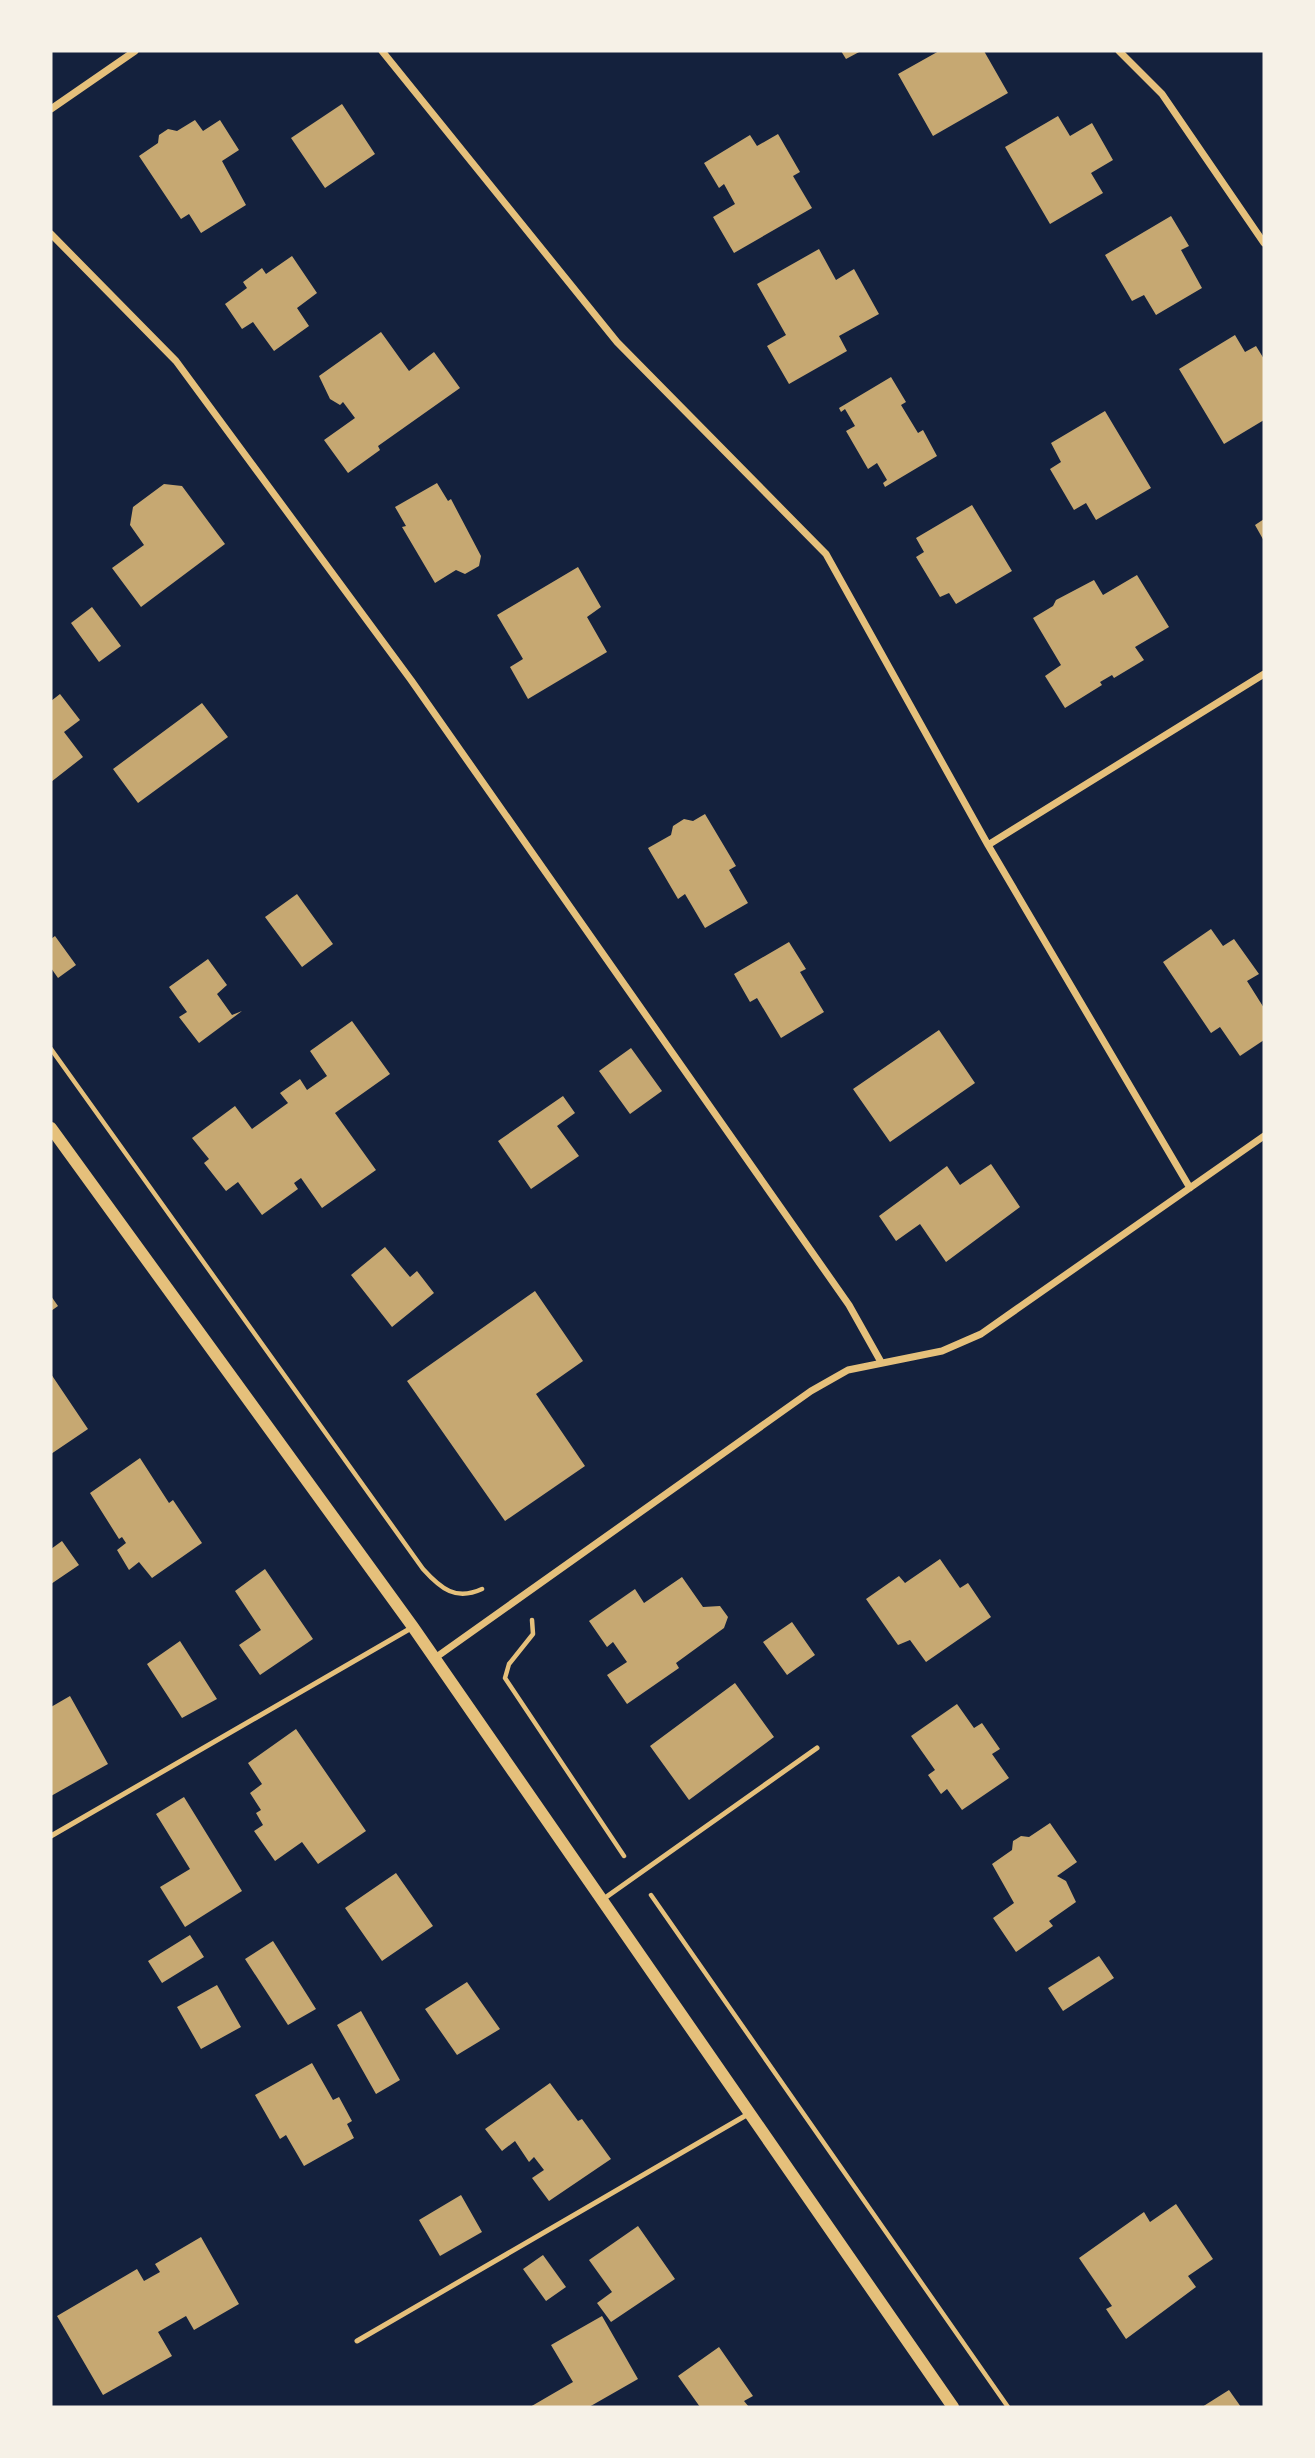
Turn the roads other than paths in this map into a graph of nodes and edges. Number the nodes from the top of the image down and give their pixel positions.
1 (135, 51) edge
2 (382, 51) edge
3 (1119, 51) edge
4 (51, 109) edge
5 (51, 234) edge
6 (1264, 243) edge
7 (1264, 674) edge
8 (988, 845) junction
9 (51, 1128) edge
10 (1264, 1136) edge
11 (1190, 1188) junction
12 (881, 1362) junction
13 (413, 1627) junction
14 (435, 1658) junction
15 (817, 1748) dead end
16 (51, 1836) edge
17 (602, 1900) junction
18 (750, 2113) junction
19 (357, 2341) dead end
20 (953, 2407) edge

1 - 4 street
2 - 8 street
3 - 6 street
5 - 12 street
7 - 8 street
8 - 11 street
9 - 13 street
10 - 11 street
11 - 12 street
12 - 14 street
13 - 14 street
13 - 16 lane
14 - 17 street
15 - 17 lane
17 - 18 street
18 - 19 lane
18 - 20 street

